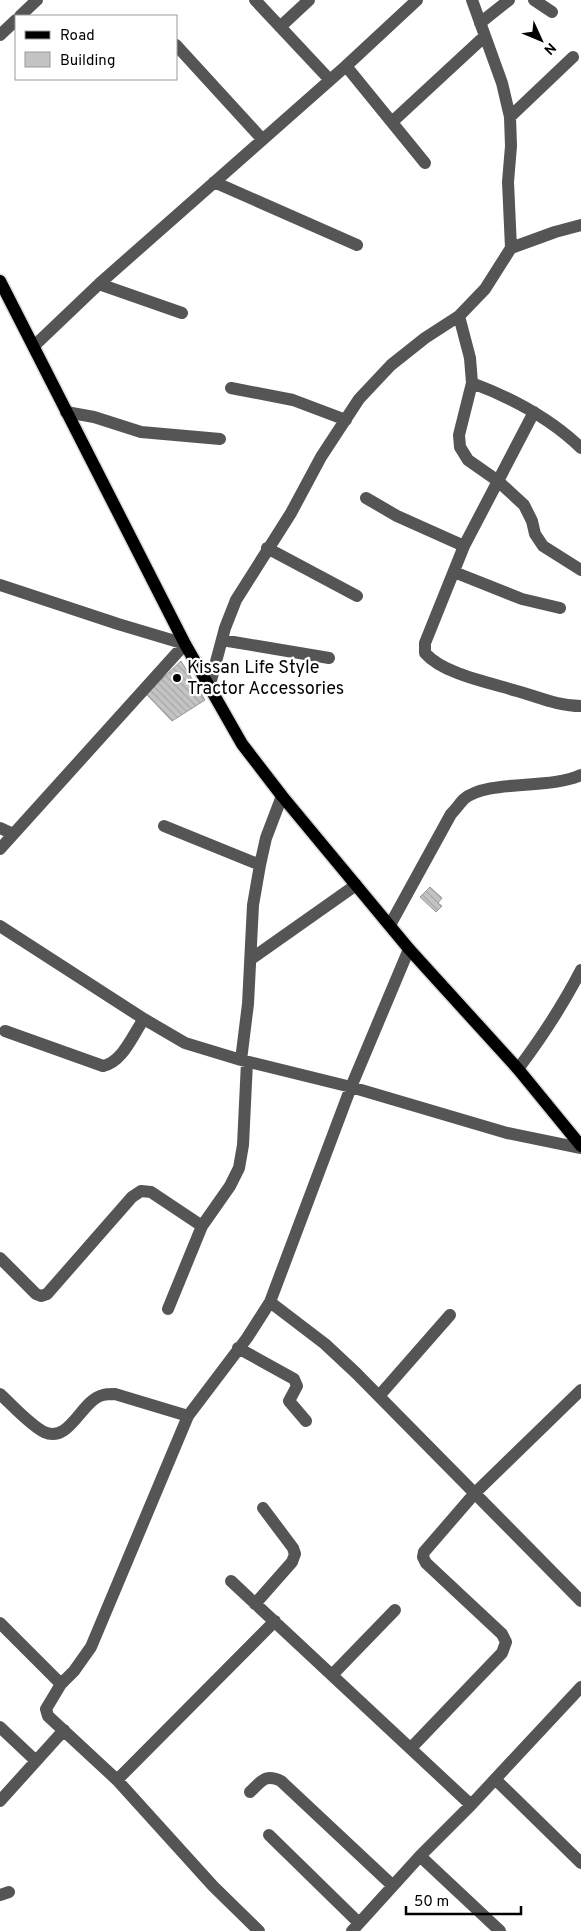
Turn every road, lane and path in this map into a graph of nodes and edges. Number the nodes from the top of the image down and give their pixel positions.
1 (37, 0) edge
2 (255, 0) edge
3 (309, 0) edge
4 (472, 0) edge
5 (509, 0) edge
6 (534, 0) edge
7 (413, 1) edge
8 (552, 12) dead end
9 (21, 15) edge
10 (15, 21) edge
11 (480, 23) junction
12 (280, 28) junction
13 (0, 35) edge
14 (485, 36) junction
15 (178, 47) edge
16 (573, 57) dead end
17 (346, 66) junction
18 (330, 80) junction
19 (510, 118) junction
20 (392, 122) junction
21 (262, 139) junction
22 (425, 163) dead end
23 (214, 182) junction
24 (581, 225) edge
25 (358, 245) dead end
26 (511, 248) junction
27 (0, 281) edge
28 (99, 284) junction
29 (182, 313) dead end
30 (459, 316) junction
31 (34, 346) junction
32 (472, 383) junction
33 (231, 388) dead end
34 (66, 412) junction
35 (534, 412) junction
36 (346, 420) junction
37 (220, 439) dead end
38 (581, 448) edge
39 (498, 481) junction
40 (366, 498) dead end
41 (464, 546) junction
42 (268, 548) junction
43 (581, 570) edge
44 (454, 572) junction
45 (0, 585) edge
46 (357, 596) dead end
47 (560, 608) dead end
48 (222, 640) junction
49 (185, 644) junction
50 (329, 658) dead end
51 (209, 688) junction
52 (581, 706) edge
53 (581, 775) edge
54 (282, 796) junction
55 (164, 826) dead end
56 (0, 828) edge
57 (13, 834) junction
58 (0, 849) edge
59 (260, 865) junction
60 (356, 885) junction
61 (390, 925) junction
62 (0, 926) edge
63 (409, 949) junction
64 (252, 959) junction
65 (581, 970) edge
66 (144, 1018) junction
67 (5, 1031) dead end
68 (244, 1061) junction
69 (518, 1069) junction
70 (351, 1087) junction
71 (581, 1147) edge
72 (202, 1226) junction
73 (0, 1258) edge
74 (270, 1302) junction
75 (168, 1310) dead end
76 (450, 1315) dead end
77 (238, 1348) junction
78 (581, 1390) edge
79 (0, 1394) edge
80 (379, 1396) junction
81 (188, 1416) junction
82 (306, 1422) dead end
83 (475, 1493) junction
84 (263, 1508) dead end
85 (231, 1581) dead end
86 (581, 1601) edge
87 (255, 1604) junction
88 (395, 1610) dead end
89 (275, 1621) junction
90 (0, 1623) edge
91 (332, 1675) junction
92 (61, 1684) junction
93 (581, 1687) edge
94 (0, 1727) edge
95 (64, 1730) junction
96 (410, 1748) junction
97 (36, 1761) junction
98 (495, 1779) junction
99 (117, 1780) junction
100 (250, 1792) dead end
101 (0, 1801) edge
102 (471, 1805) junction
103 (269, 1835) dead end
104 (420, 1856) junction
105 (581, 1862) edge
106 (393, 1886) junction
107 (355, 1927) edge
108 (259, 1931) edge
109 (500, 1931) edge

1 - 9 street
2 - 12 street
3 - 12 street
4 - 11 street
5 - 11 street
6 - 8 street
7 - 17 street
10 - 13 street
11 - 14 street
12 - 18 street
14 - 19 street
14 - 20 street
15 - 21 street
16 - 19 street
17 - 18 street
17 - 20 street
18 - 21 street
19 - 26 street
20 - 22 street
21 - 23 street
23 - 25 street
23 - 28 street
24 - 26 street
26 - 30 street
27 - 31 main road
28 - 29 street
28 - 31 street
30 - 32 street
30 - 36 street
31 - 34 main road
32 - 35 street
32 - 39 street
33 - 36 street
34 - 37 street
34 - 49 main road
35 - 38 street
35 - 39 street
36 - 42 street
39 - 41 street
39 - 43 street
40 - 41 street
41 - 44 street
42 - 46 street
42 - 48 street
44 - 47 street
44 - 52 street
45 - 49 street
48 - 50 street
48 - 51 street
49 - 51 main road
49 - 57 street
51 - 54 main road
53 - 61 street
54 - 59 street
54 - 60 main road
55 - 59 street
56 - 57 street
57 - 58 street
59 - 64 street
60 - 61 main road
60 - 64 street
61 - 63 main road
62 - 66 street
63 - 69 main road
63 - 70 street
64 - 68 street
65 - 69 street
66 - 67 street
66 - 68 street
68 - 70 street
68 - 72 street
69 - 71 main road
70 - 71 street
70 - 74 street
72 - 73 street
72 - 75 street
74 - 77 street
74 - 80 street
76 - 80 street
77 - 81 street
77 - 82 street
78 - 83 street
79 - 81 street
80 - 83 street
81 - 92 street
83 - 86 street
83 - 96 street
84 - 87 street
85 - 87 street
87 - 89 street
88 - 91 street
89 - 91 street
89 - 99 street
90 - 92 street
91 - 96 street
92 - 95 street
93 - 98 street
94 - 97 street
95 - 97 street
95 - 99 street
96 - 102 street
97 - 101 street
98 - 102 street
98 - 105 street
99 - 108 street
100 - 106 street
102 - 104 street
103 - 107 street
104 - 106 street
104 - 109 street
106 - 107 street

